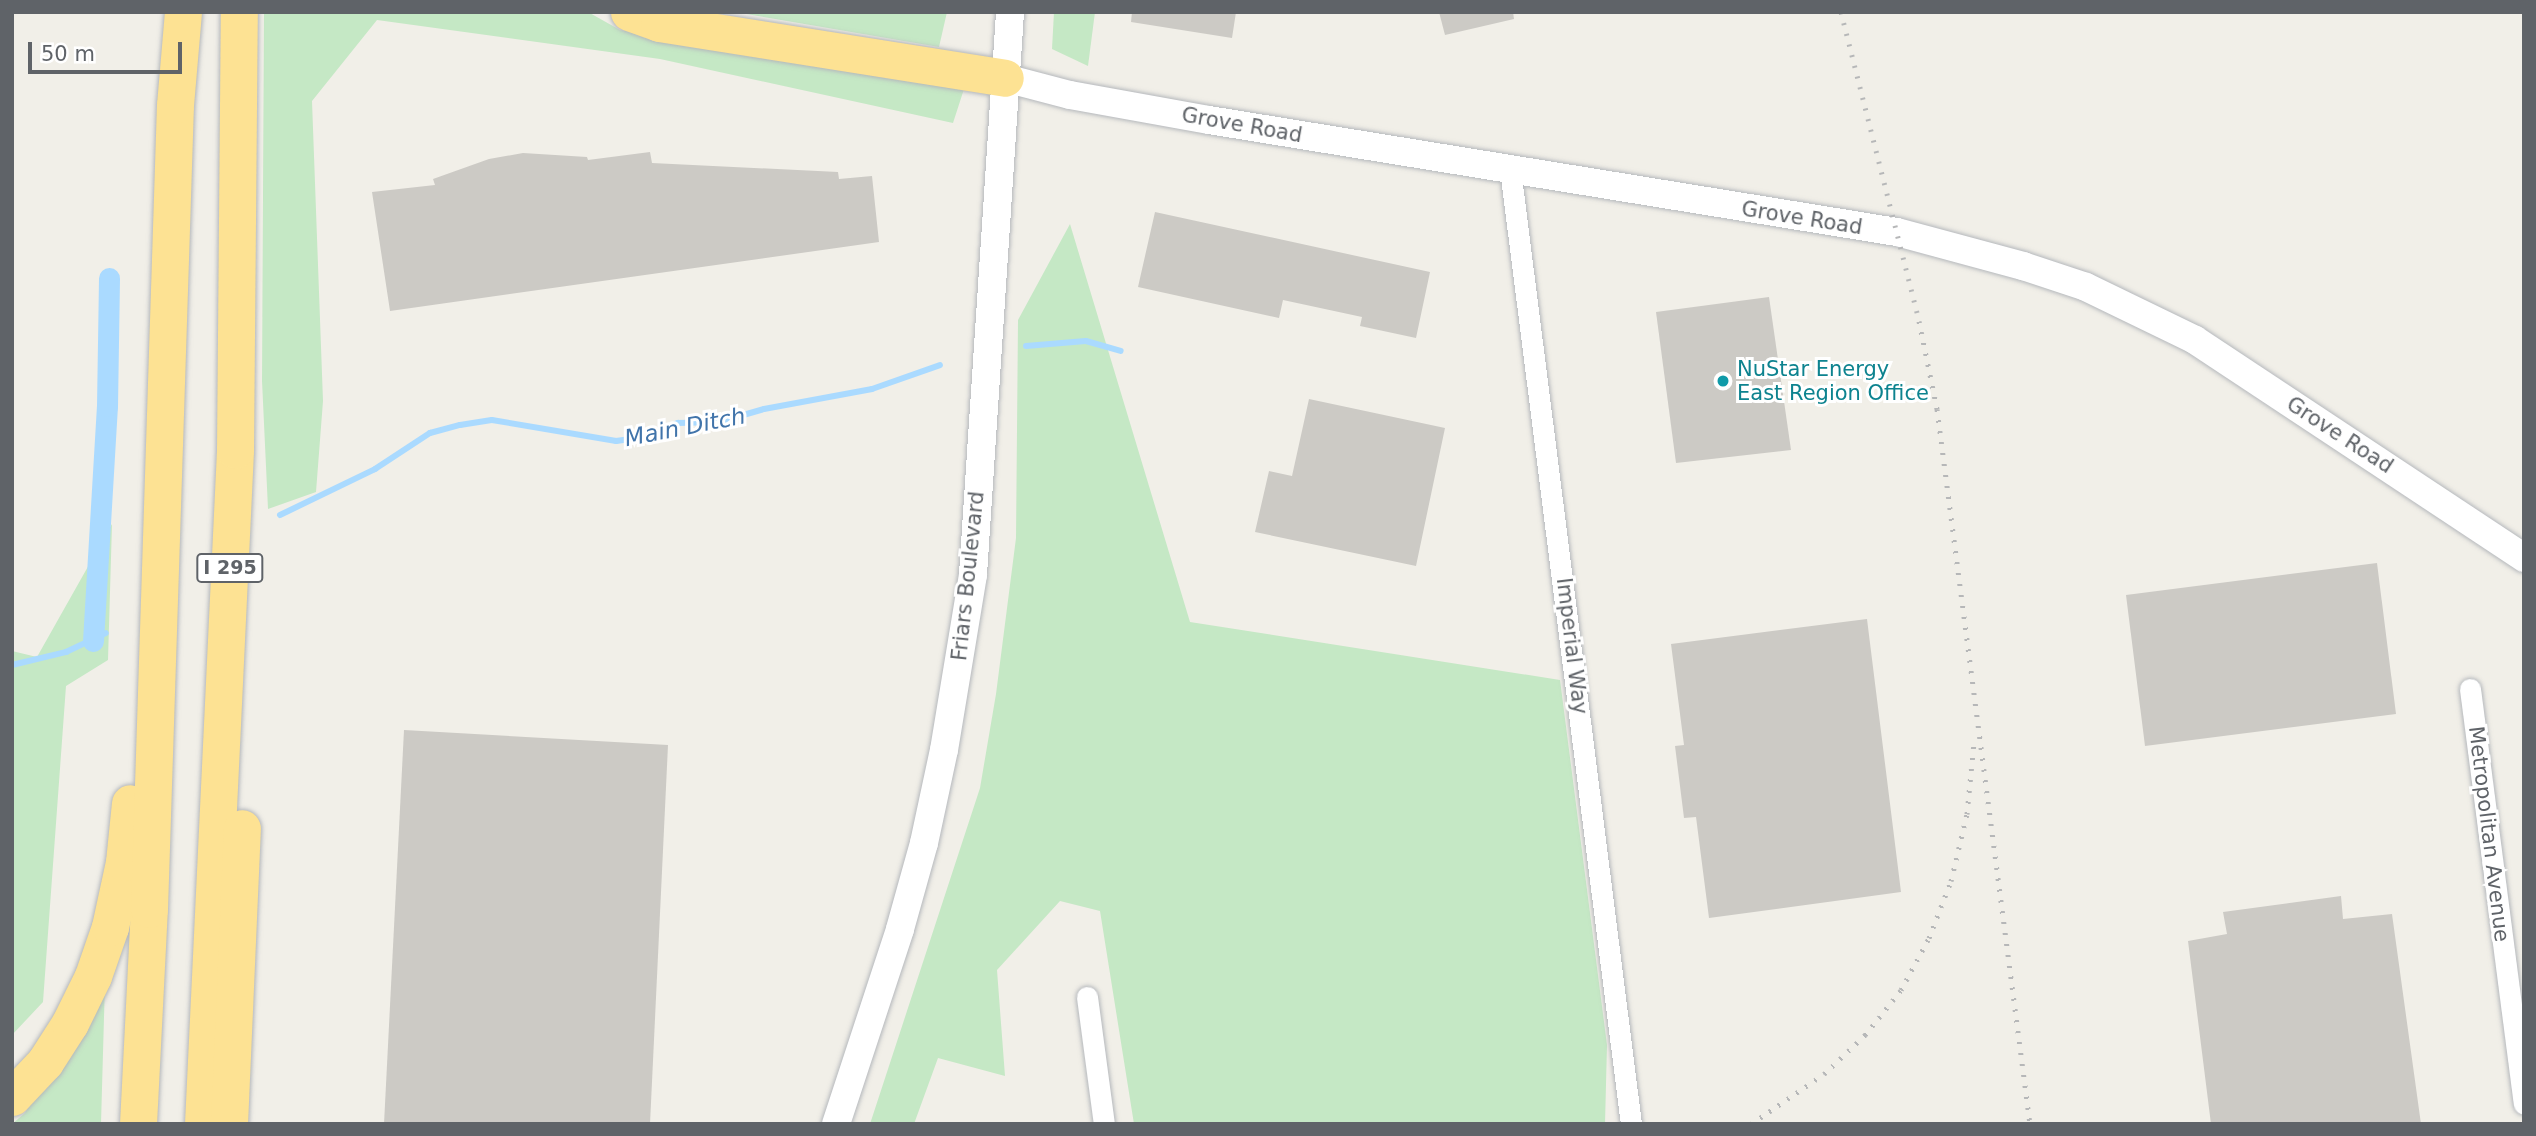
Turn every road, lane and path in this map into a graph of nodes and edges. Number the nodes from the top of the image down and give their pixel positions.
1 (183, 12) edge
2 (239, 12) edge
3 (629, 12) edge
4 (1010, 12) edge
5 (1006, 78) junction
6 (175, 105) junction
7 (1510, 169) junction
8 (2521, 551) edge
9 (229, 586) junction
10 (2470, 689) dead end
11 (1087, 997) dead end
12 (12, 1097) edge
13 (2524, 1103) edge
14 (138, 1124) edge
15 (203, 1124) edge
16 (229, 1124) edge
17 (835, 1124) edge
18 (1104, 1124) edge
19 (1631, 1124) edge

1 - 6 highway
2 - 9 highway, I 295
3 - 5 highway
4 - 5 main road, Friars Boulevard
5 - 7 main road, Grove Road
5 - 17 main road, Friars Boulevard
6 - 12 highway
6 - 14 highway
7 - 8 main road, Grove Road
7 - 19 street, Imperial Way
9 - 15 highway, I 295
9 - 16 highway
10 - 13 street, Metropolitan Avenue
11 - 18 street

